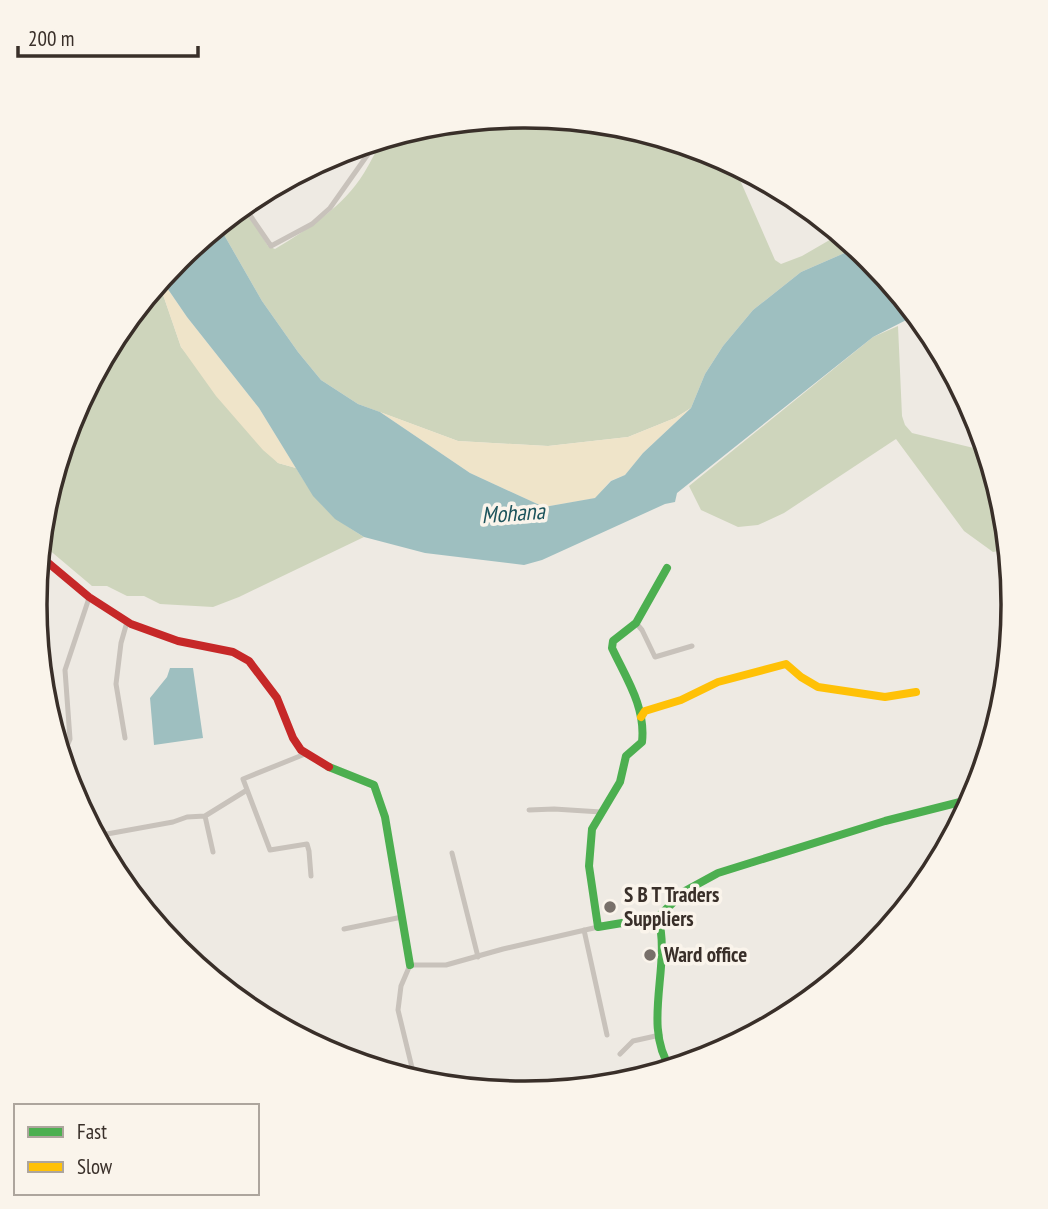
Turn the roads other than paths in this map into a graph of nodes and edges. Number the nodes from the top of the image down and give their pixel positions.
1 (368, 154) edge
2 (250, 215) edge
3 (49, 562) edge
4 (667, 568) dead end
5 (89, 598) junction
6 (127, 622) junction
7 (635, 623) junction
8 (692, 646) dead end
9 (916, 692) dead end
10 (641, 717) junction
11 (125, 737) dead end
12 (68, 743) edge
13 (305, 754) junction
14 (247, 790) junction
15 (957, 803) edge
16 (528, 810) dead end
17 (601, 812) junction
18 (205, 816) junction
19 (106, 834) edge
20 (213, 852) dead end
21 (452, 853) dead end
22 (310, 876) dead end
23 (402, 917) junction
24 (658, 917) junction
25 (598, 928) junction
26 (344, 929) dead end
27 (584, 930) junction
28 (478, 957) junction
29 (410, 965) junction
30 (607, 1035) dead end
31 (660, 1035) junction
32 (620, 1054) dead end
33 (664, 1060) edge
34 (412, 1068) edge

1 - 2 street
3 - 5 street
4 - 7 street
5 - 6 street
5 - 12 street
6 - 11 street
6 - 13 street
7 - 8 street
7 - 10 street
9 - 10 street
10 - 17 street
13 - 14 street
13 - 23 street
14 - 18 street
14 - 22 street
15 - 24 street
16 - 17 street
17 - 25 street
18 - 19 street
18 - 20 street
21 - 28 street
23 - 26 street
23 - 29 street
24 - 25 street
24 - 31 street
25 - 27 street
27 - 28 street
27 - 30 street
28 - 29 street
29 - 34 street
31 - 32 street
31 - 33 street

